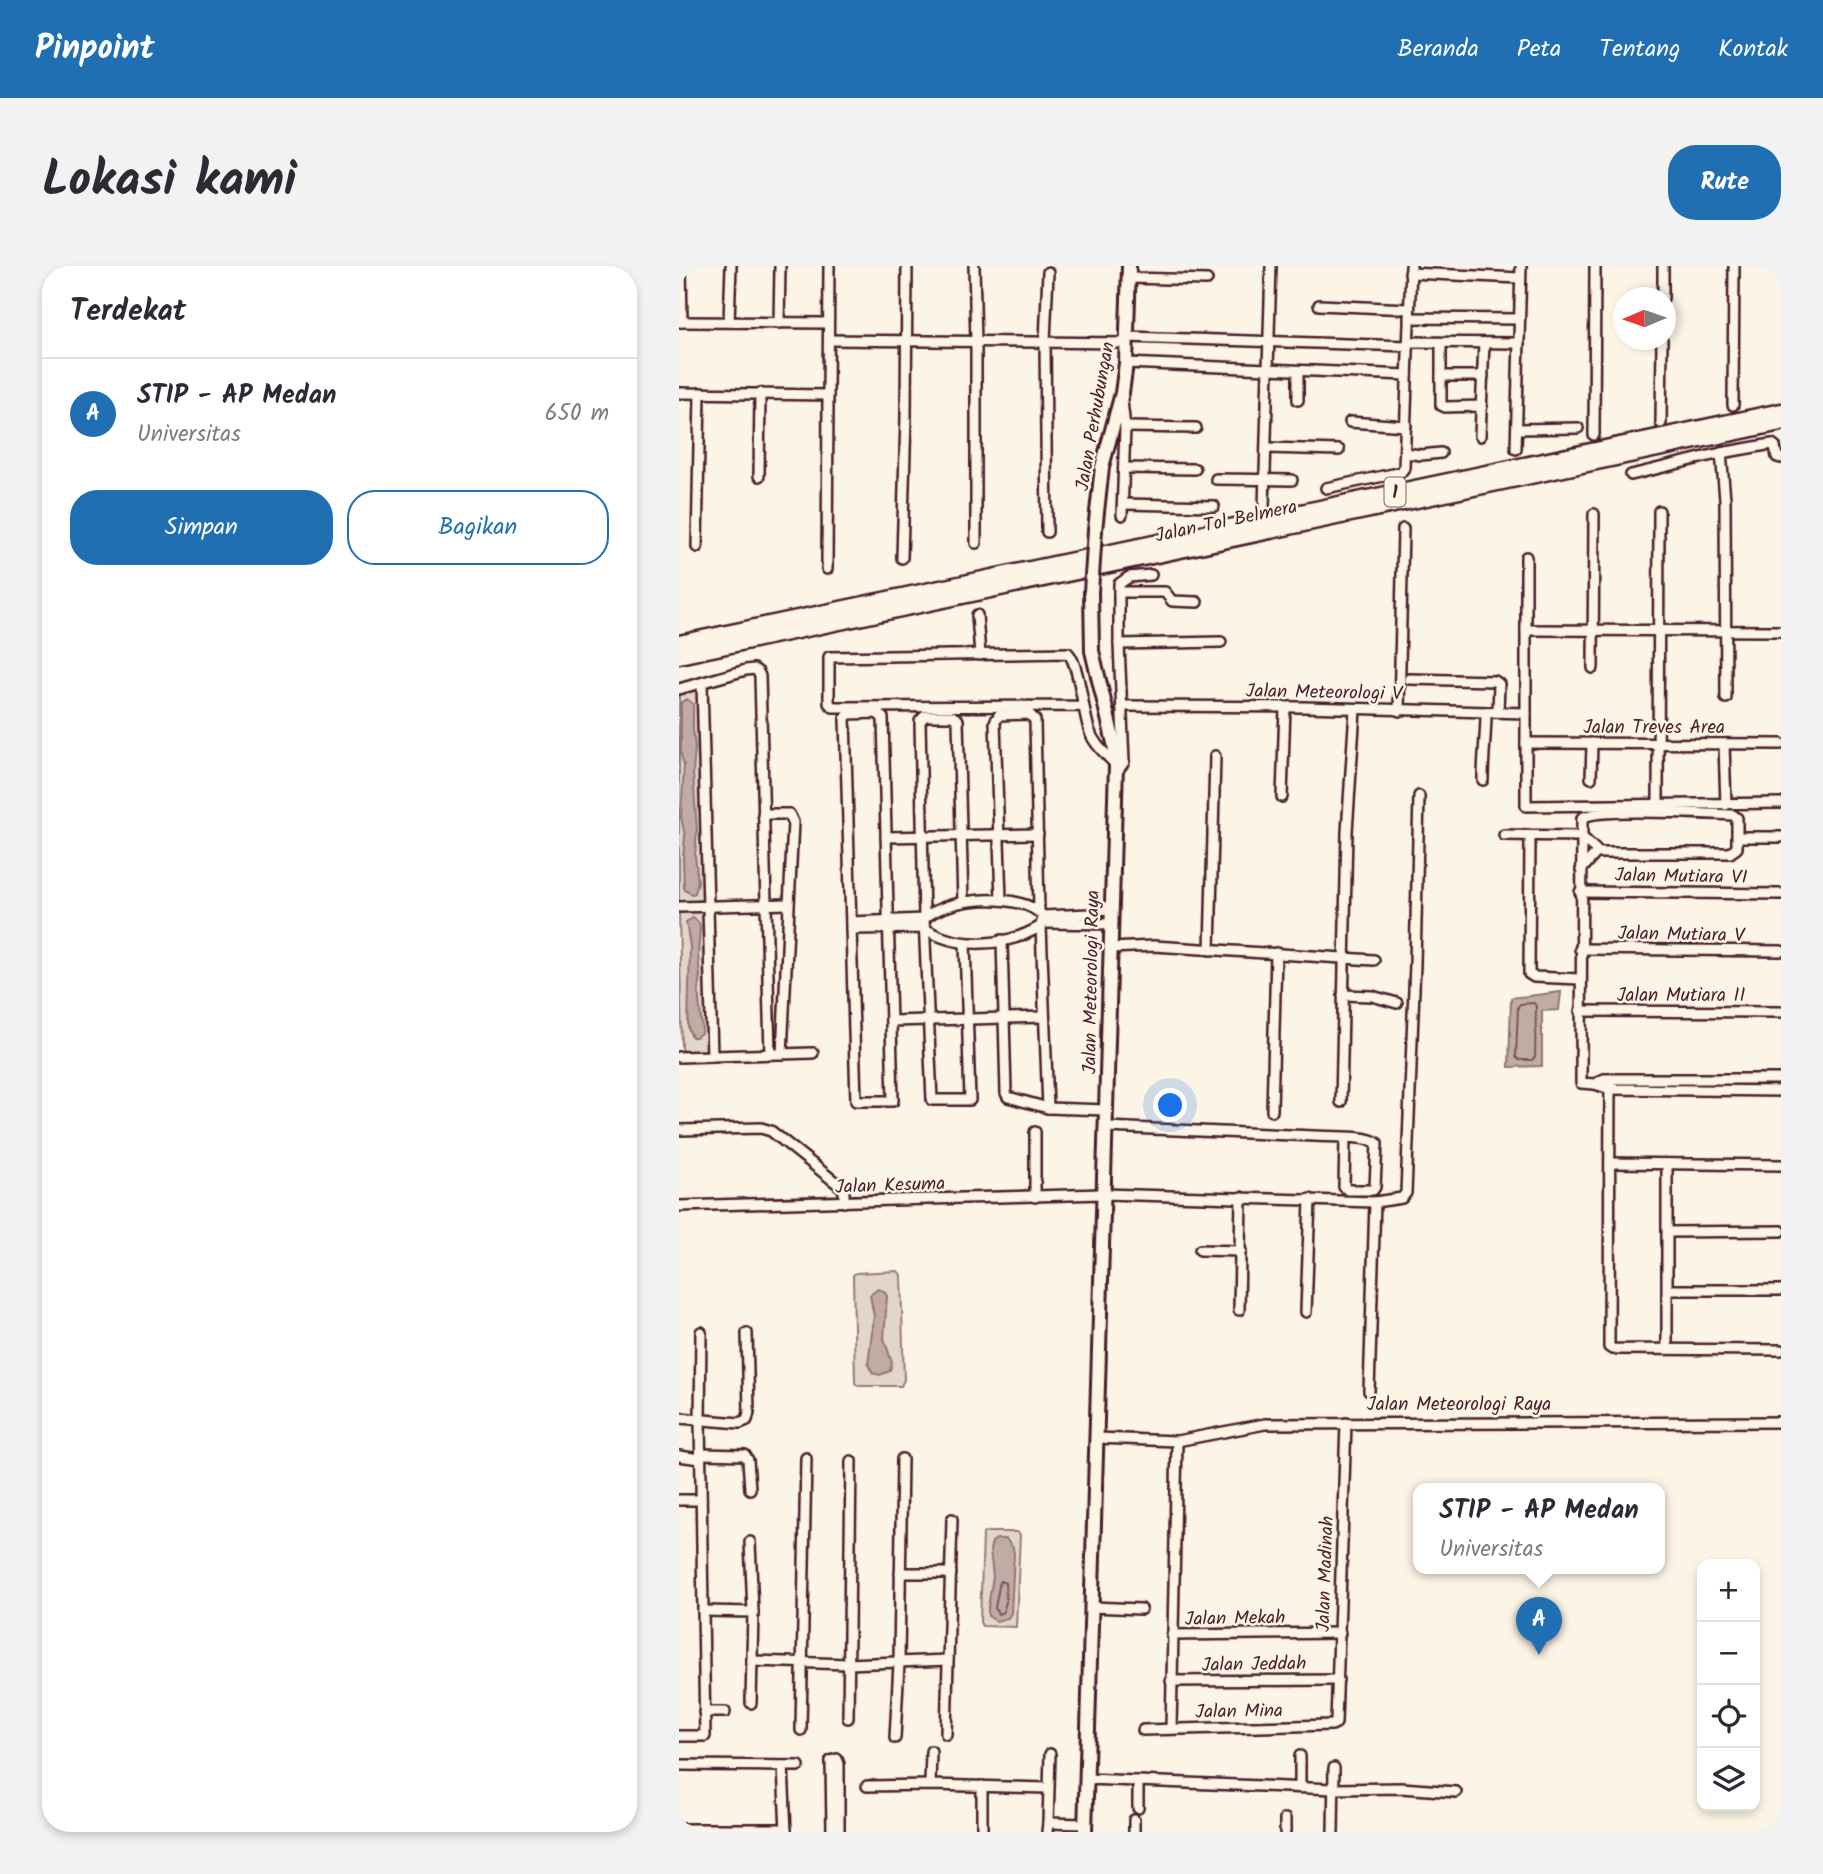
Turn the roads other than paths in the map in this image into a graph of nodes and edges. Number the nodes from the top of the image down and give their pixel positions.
1 (681, 266) edge
2 (731, 266) edge
3 (780, 266) edge
4 (829, 266) edge
5 (907, 266) edge
6 (974, 266) edge
7 (1271, 266) edge
8 (1521, 266) edge
9 (1595, 266) edge
10 (1663, 266) edge
11 (1734, 266) edge
12 (1410, 270) edge
13 (1048, 272) dead end
14 (1129, 272) edge
15 (1520, 278) junction
16 (1207, 280) dead end
17 (1663, 287) edge
18 (1319, 305) dead end
19 (1409, 313) junction
20 (1520, 319) junction
21 (680, 322) edge
22 (729, 322) junction
23 (779, 323) junction
24 (828, 323) junction
25 (829, 340) junction
26 (1128, 340) junction
27 (1269, 340) junction
28 (906, 341) junction
29 (1045, 341) junction
30 (976, 342) junction
31 (1441, 342) junction
32 (1484, 343) junction
33 (1519, 343) junction
34 (1408, 344) junction
35 (1662, 350) edge
36 (1126, 363) junction
37 (1268, 370) junction
38 (1298, 371) junction
39 (1407, 375) junction
40 (1441, 376) junction
41 (1483, 376) junction
42 (679, 393) edge
43 (700, 393) junction
44 (760, 393) junction
45 (1122, 393) junction
46 (828, 395) junction
47 (1298, 400) dead end
48 (1733, 405) dead end
49 (1482, 406) junction
50 (1781, 411) edge
51 (1350, 422) dead end
52 (1661, 423) dead end
53 (1781, 423) edge
54 (1406, 426) junction
55 (1125, 428) junction
56 (1195, 428) dead end
57 (1578, 428) dead end
58 (1518, 429) junction
59 (1594, 435) dead end
60 (1480, 436) dead end
61 (1267, 448) junction
62 (1516, 449) dead end
63 (1339, 450) dead end
64 (1405, 453) junction
65 (1441, 453) dead end
66 (1721, 453) junction
67 (1781, 458) edge
68 (1123, 468) junction
69 (1195, 469) dead end
70 (759, 475) dead end
71 (1631, 475) dead end
72 (1216, 479) dead end
73 (1266, 479) junction
74 (1292, 480) dead end
75 (1326, 488) dead end
76 (1123, 504) junction
77 (1214, 506) dead end
78 (1265, 507) dead end
79 (1660, 511) dead end
80 (1594, 514) dead end
81 (1122, 515) dead end
82 (1403, 529) dead end
83 (1095, 530) joint
84 (1048, 532) dead end
85 (976, 544) dead end
86 (697, 547) dead end
87 (1526, 557) dead end
88 (902, 558) dead end
89 (827, 569) dead end
90 (1151, 575) dead end
91 (1119, 592) junction
92 (1197, 602) dead end
93 (977, 615) dead end
94 (1526, 630) junction
95 (1592, 631) junction
96 (1659, 631) junction
97 (1726, 631) junction
98 (1781, 631) edge
99 (1221, 642) dead end
100 (679, 643) edge
101 (1119, 644) junction
102 (980, 655) junction
103 (679, 656) edge
104 (1593, 668) dead end
105 (1409, 679) dead end
106 (702, 683) junction
107 (679, 689) edge
108 (1726, 698) dead end
109 (1083, 706) junction
110 (1122, 706) junction
111 (1285, 707) junction
112 (1355, 710) junction
113 (1399, 710) junction
114 (1486, 712) junction
115 (1498, 712) junction
116 (1525, 713) junction
117 (1526, 743) junction
118 (1592, 743) junction
119 (1659, 743) junction
120 (1724, 744) junction
121 (1781, 744) edge
122 (1215, 756) dead end
123 (1116, 769) junction
124 (1591, 778) dead end
125 (1483, 780) dead end
126 (1419, 796) dead end
127 (1282, 797) dead end
128 (1781, 803) edge
129 (1658, 804) junction
130 (1725, 805) junction
131 (763, 814) junction
132 (1038, 834) junction
133 (962, 835) junction
134 (999, 835) junction
135 (1504, 835) dead end
136 (1530, 835) junction
137 (923, 836) junction
138 (1581, 836) junction
139 (886, 837) junction
140 (1738, 837) junction
141 (1781, 837) edge
142 (1597, 852) junction
143 (1581, 870) junction
144 (1580, 892) junction
145 (1781, 894) edge
146 (1002, 900) junction
147 (963, 902) junction
148 (766, 904) junction
149 (788, 904) junction
150 (708, 906) junction
151 (679, 907) edge
152 (1111, 909) junction
153 (1090, 918) junction
154 (1042, 919) junction
155 (924, 924) junction
156 (1111, 924) junction
157 (851, 925) junction
158 (889, 925) junction
159 (1002, 940) junction
160 (965, 943) junction
161 (1111, 948) junction
162 (1580, 949) junction
163 (1210, 950) junction
164 (1781, 951) edge
165 (1276, 953) junction
166 (1342, 957) junction
167 (1374, 960) dead end
168 (1580, 979) junction
169 (1343, 995) junction
170 (1397, 1003) dead end
171 (1580, 1011) junction
172 (1781, 1013) edge
173 (1043, 1017) junction
174 (1003, 1018) junction
175 (968, 1019) junction
176 (929, 1020) junction
177 (891, 1021) junction
178 (679, 1048) edge
179 (813, 1053) dead end
180 (782, 1054) junction
181 (770, 1055) junction
182 (712, 1056) junction
183 (679, 1057) edge
184 (1781, 1079) edge
185 (1610, 1084) junction
186 (1781, 1091) edge
187 (1341, 1102) dead end
188 (1048, 1108) junction
189 (1107, 1110) junction
190 (1272, 1111) dead end
191 (1106, 1127) junction
192 (679, 1130) edge
193 (1035, 1132) dead end
194 (1345, 1138) junction
195 (1610, 1163) junction
196 (1667, 1164) junction
197 (1781, 1165) edge
198 (1103, 1194) junction
199 (1035, 1197) junction
200 (1241, 1197) junction
201 (1310, 1199) junction
202 (845, 1202) junction
203 (1375, 1202) junction
204 (679, 1206) edge
205 (1781, 1231) edge
206 (1668, 1232) junction
207 (1200, 1250) dead end
208 (1241, 1251) junction
209 (1668, 1290) junction
210 (1781, 1290) edge
211 (1239, 1310) dead end
212 (1306, 1312) dead end
213 (701, 1332) dead end
214 (747, 1333) dead end
215 (1667, 1348) junction
216 (1781, 1350) edge
217 (1369, 1391) dead end
218 (679, 1418) edge
219 (700, 1420) junction
220 (1781, 1422) edge
221 (1346, 1423) junction
222 (1097, 1438) junction
223 (1177, 1441) junction
224 (700, 1451) junction
225 (679, 1456) edge
226 (806, 1458) dead end
227 (902, 1459) dead end
228 (852, 1461) dead end
229 (750, 1489) dead end
230 (679, 1500) edge
231 (701, 1500) junction
232 (952, 1519) dead end
233 (750, 1542) dead end
234 (900, 1573) junction
235 (951, 1573) junction
236 (1091, 1607) junction
237 (1141, 1609) dead end
238 (703, 1611) junction
239 (753, 1612) junction
240 (1340, 1633) junction
241 (1172, 1635) junction
242 (948, 1660) junction
243 (753, 1661) junction
244 (899, 1663) junction
245 (803, 1664) junction
246 (848, 1664) junction
247 (1338, 1680) junction
248 (1171, 1682) junction
249 (751, 1703) dead end
250 (704, 1712) junction
251 (725, 1712) dead end
252 (848, 1718) dead end
253 (1334, 1724) joint
254 (1171, 1729) junction
255 (801, 1730) dead end
256 (1143, 1730) dead end
257 (946, 1734) dead end
258 (679, 1736) edge
259 (895, 1738) dead end
260 (930, 1751) dead end
261 (1050, 1754) dead end
262 (1300, 1756) dead end
263 (679, 1765) edge
264 (783, 1766) junction
265 (799, 1766) dead end
266 (1334, 1768) dead end
267 (1087, 1779) junction
268 (1138, 1781) junction
269 (930, 1785) junction
270 (867, 1786) dead end
271 (982, 1786) junction
272 (1300, 1787) junction
273 (1048, 1788) junction
274 (1334, 1789) junction
275 (1456, 1793) dead end
276 (1138, 1808) dead end
277 (1285, 1818) dead end
278 (1134, 1820) dead end
279 (1047, 1828) edge
280 (1085, 1828) edge
281 (679, 1829) edge
282 (717, 1831) edge
283 (786, 1831) edge
284 (832, 1832) edge
285 (839, 1832) edge
286 (982, 1832) edge
287 (1134, 1832) edge
288 (1285, 1832) edge
289 (1333, 1832) edge

1 - 21 street
2 - 22 street
3 - 23 street
4 - 24 street
5 - 28 street
6 - 30 street
7 - 27 street
8 - 15 street
9 - 59 street
10 - 17 street
11 - 48 street
12 - 15 street
12 - 19 street
13 - 29 street
14 - 16 street
14 - 26 main road, Jalan Perhubungan
15 - 20 street
18 - 19 street
19 - 20 street
19 - 34 street
20 - 33 street
21 - 22 street
22 - 23 street
23 - 24 street
24 - 25 street
25 - 28 street
25 - 46 street
26 - 27 street
26 - 29 street
26 - 36 main road, Jalan Perhubungan
27 - 34 street
27 - 37 street
28 - 30 street
28 - 88 street
29 - 30 street
29 - 84 street
30 - 85 street
31 - 32 street
31 - 34 street
31 - 40 street
32 - 33 street
32 - 41 street
33 - 58 street
34 - 39 street
35 - 52 street
36 - 37 street
36 - 45 main road, Jalan Perhubungan
37 - 38 street
37 - 61 street
38 - 39 street
38 - 47 street
39 - 54 street
40 - 41 street
40 - 49 street
41 - 49 street
42 - 43 street
43 - 44 street
43 - 86 street
44 - 46 street
44 - 70 street
45 - 55 street
45 - 83 main road, Jalan Perhubungan
46 - 89 street
49 - 60 street
50 - 100 highway, Jalan Tol Belmera / 1
51 - 54 street
53 - 103 highway, Jalan Tol Belmera / 1
54 - 64 street
55 - 56 street
55 - 68 street
57 - 58 street
58 - 62 street
61 - 63 street
61 - 73 street
64 - 65 street
64 - 75 street
66 - 67 street
66 - 71 street
66 - 97 street
68 - 69 street
68 - 76 street
72 - 73 street
73 - 74 street
73 - 78 street
76 - 77 street
76 - 81 street
79 - 96 street
80 - 95 street
82 - 113 street
83 - 123 main road, Jalan Meteorologi Raya, bridge
87 - 94 street
90 - 91 street
91 - 92 street
91 - 101 street
93 - 102 street
94 - 95 street
94 - 116 street
95 - 96 street
95 - 104 street
96 - 97 street
96 - 119 street
97 - 98 street
97 - 108 street
99 - 101 street
101 - 110 street
102 - 109 street
102 - 109 street
105 - 115 street
106 - 107 street
106 - 131 street
106 - 150 street
109 - 123 street
110 - 111 street, Jalan Meteorologi V
110 - 123 street
111 - 112 street, Jalan Meteorologi V
111 - 127 street
112 - 113 street, Jalan Meteorologi V
112 - 166 street
113 - 114 street, Jalan Meteorologi V
114 - 115 street, Jalan Meteorologi V
114 - 125 street
115 - 116 street, Jalan Meteorologi V
116 - 117 street
117 - 118 street, Jalan Treves Area
117 - 129 street
118 - 119 street, Jalan Treves Area
118 - 124 street
119 - 120 street, Jalan Treves Area
119 - 129 street
120 - 121 street, Jalan Treves Area
120 - 130 street
122 - 163 street
123 - 152 main road, Jalan Meteorologi Raya
126 - 203 street
128 - 130 street
129 - 130 street
131 - 148 street
131 - 149 street
132 - 134 street
132 - 134 street
132 - 154 street
133 - 134 street
133 - 137 street
133 - 137 street
133 - 147 street
134 - 146 street
135 - 136 street
136 - 138 street
136 - 168 street
137 - 139 street
137 - 155 street
138 - 140 street
138 - 142 street
138 - 143 street
139 - 157 street
139 - 158 street
140 - 141 street
140 - 142 street
142 - 143 street
143 - 144 street
144 - 145 street, Jalan Mutiara VI
144 - 162 street
146 - 147 street
146 - 154 street
147 - 155 street
148 - 149 street
148 - 150 street
148 - 181 street
149 - 180 street
150 - 151 street
150 - 182 street
152 - 153 street
152 - 156 main road, Jalan Meteorologi Raya
153 - 154 street
153 - 156 street
154 - 159 street
154 - 173 street
155 - 158 street
155 - 160 street
155 - 176 street
156 - 161 main road, Jalan Meteorologi Raya
157 - 158 street
157 - 177 street
158 - 177 street
159 - 160 street
159 - 174 street
160 - 175 street
161 - 163 street
161 - 189 main road, Jalan Meteorologi Raya
162 - 164 street, Jalan Mutiara V
162 - 168 street
163 - 165 street
165 - 166 street
165 - 190 street
166 - 167 street
166 - 169 street
168 - 171 street
169 - 170 street
169 - 187 street
171 - 172 street, Jalan Mutiara II
171 - 185 street
173 - 174 street
173 - 188 street
174 - 175 street
174 - 188 street
175 - 176 street
175 - 176 street
176 - 177 street
178 - 183 street
179 - 180 street
180 - 181 street
181 - 182 street
182 - 183 street
184 - 185 street
185 - 186 street
185 - 195 street
188 - 189 street
189 - 191 main road, Jalan Meteorologi Raya
191 - 194 street
191 - 198 main road, Jalan Meteorologi Raya
192 - 202 street
193 - 199 street
194 - 194 street
195 - 196 street
195 - 215 street
196 - 197 street
196 - 206 street
198 - 199 street, Jalan Kesuma
198 - 200 street, Jalan Kesuma
198 - 222 main road, Jalan Meteorologi Raya
199 - 202 street, Jalan Kesuma
200 - 201 street, Jalan Kesuma
200 - 208 street
201 - 203 street, Jalan Kesuma
201 - 212 street
202 - 204 street, Jalan Kesuma
203 - 217 street
205 - 206 street
206 - 209 street
207 - 208 street
208 - 211 street
209 - 210 street
209 - 215 street
213 - 219 street
214 - 219 street
215 - 216 street
218 - 219 street
219 - 224 street
220 - 221 street, Jalan Meteorologi Raya
221 - 223 street, Jalan Meteorologi Raya
221 - 240 street, Jalan Madinah
222 - 223 street, Jalan Meteorologi Raya
222 - 236 main road, Jalan Meteorologi Raya
223 - 241 street
224 - 225 street
224 - 229 street
224 - 231 street
226 - 245 street
227 - 234 street
228 - 246 street
230 - 231 street
231 - 238 street
232 - 235 street
233 - 239 street
234 - 235 street
234 - 244 street
235 - 242 street
236 - 237 street
236 - 267 main road, Jalan Meteorologi Raya
238 - 239 street
238 - 250 street
239 - 243 street
240 - 241 street, Jalan Mekah
240 - 247 street, Jalan Madinah
241 - 248 street
242 - 244 street
242 - 257 street
243 - 245 street
243 - 249 street
244 - 246 street
244 - 259 street
245 - 246 street
245 - 255 street
246 - 252 street
247 - 248 street, Jalan Jeddah
247 - 253 street, Jalan Madinah
248 - 254 street
250 - 251 street
250 - 258 street
253 - 254 street, Jalan Mina
254 - 256 street, Jalan Mina
260 - 269 street
261 - 273 street
262 - 272 street
263 - 264 street
264 - 265 street
264 - 283 street
266 - 274 street
267 - 268 street
267 - 280 main road, Jalan Meteorologi Raya
268 - 272 street
268 - 276 street
269 - 270 street
269 - 271 street
271 - 273 street
271 - 286 street
272 - 274 street
273 - 279 street
274 - 275 street
274 - 289 street
277 - 288 street
278 - 287 street
279 - 280 street
281 - 282 street
282 - 283 street
284 - 285 street

